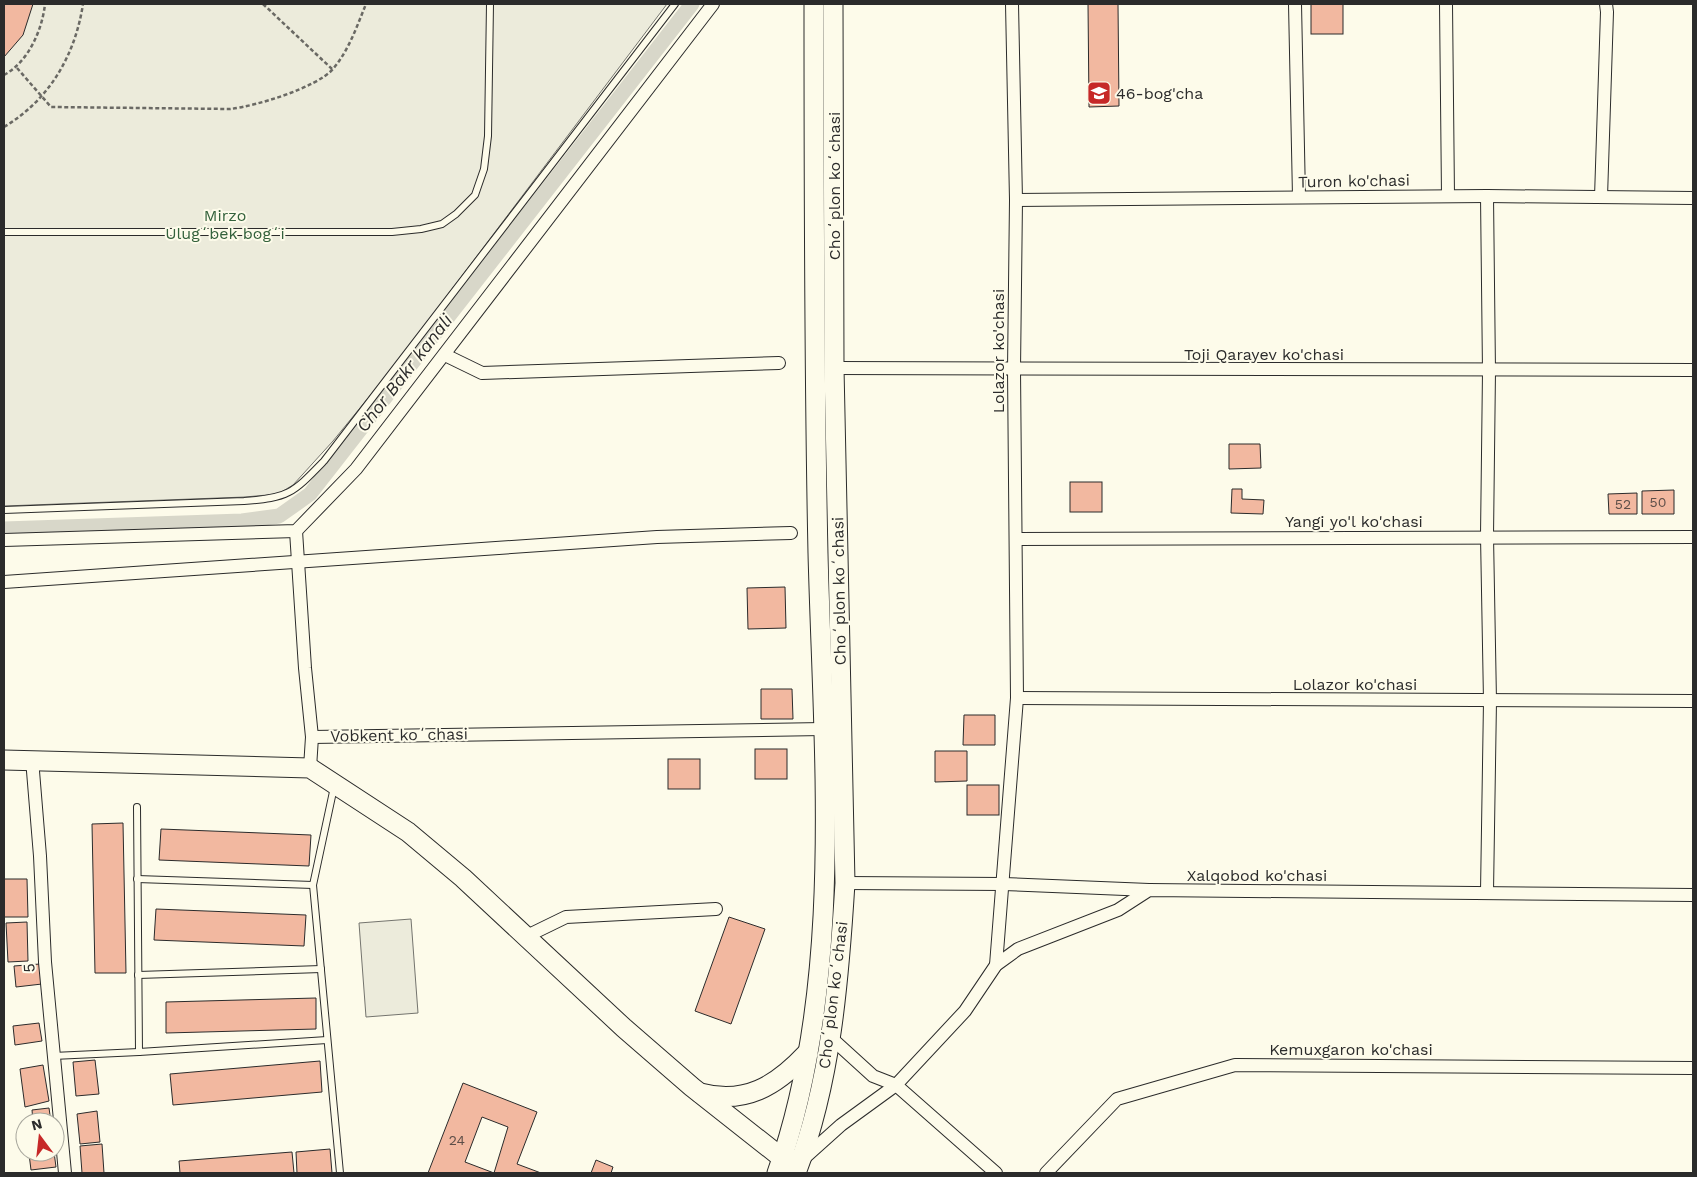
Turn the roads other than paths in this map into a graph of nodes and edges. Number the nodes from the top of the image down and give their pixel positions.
1 (490, 4) edge
2 (675, 4) edge
3 (713, 4) edge
4 (814, 4) edge
5 (834, 4) edge
6 (1012, 4) edge
7 (1295, 4) edge
8 (1446, 4) edge
9 (1606, 4) edge
10 (1448, 196) junction
11 (1487, 196) junction
12 (1299, 197) junction
13 (1601, 197) junction
14 (1693, 198) edge
15 (1016, 200) junction
16 (4, 232) edge
17 (444, 355) junction
18 (780, 363) dead end
19 (834, 368) junction
20 (1014, 370) junction
21 (1693, 370) edge
22 (1489, 371) junction
23 (4, 510) edge
24 (296, 531) junction
25 (791, 533) dead end
26 (1487, 536) junction
27 (1693, 537) edge
28 (1016, 538) junction
29 (4, 540) edge
30 (297, 561) junction
31 (4, 582) edge
32 (1017, 698) junction
33 (1490, 701) junction
34 (1693, 701) edge
35 (823, 729) junction
36 (312, 737) junction
37 (32, 759) junction
38 (4, 760) edge
39 (310, 768) junction
40 (334, 783) junction
41 (137, 807) dead end
42 (138, 879) junction
43 (845, 883) junction
44 (1003, 884) junction
45 (313, 886) junction
46 (1149, 890) junction
47 (1488, 892) junction
48 (1693, 895) edge
49 (716, 909) dead end
50 (527, 936) junction
51 (996, 965) junction
52 (321, 969) junction
53 (138, 975) junction
54 (829, 1036) junction
55 (327, 1040) junction
56 (139, 1052) junction
57 (807, 1053) junction
58 (54, 1056) junction
59 (1693, 1068) edge
60 (896, 1085) junction
61 (698, 1092) junction
62 (779, 1165) edge
63 (799, 1167) edge
64 (65, 1173) edge
65 (340, 1173) edge
66 (996, 1173) edge
67 (1046, 1173) edge

1 - 16 lane
2 - 23 lane
3 - 17 street
4 - 35 main road, Choʻplon koʻchasi
5 - 19 main road, Choʻplon koʻchasi
6 - 15 street, Lolazor ko'chasi
7 - 12 street
8 - 10 street
9 - 13 street
10 - 11 street, Turon ko'chasi
10 - 12 street, Turon ko'chasi
11 - 13 street, Turon ko'chasi
11 - 22 street
12 - 15 street, Turon ko'chasi
13 - 14 street, Turon ko'chasi
15 - 20 street, Lolazor ko'chasi
17 - 18 street
17 - 24 street
19 - 20 street, Toji Qarayev ko'chasi
19 - 43 main road, Choʻplon koʻchasi
20 - 22 street, Toji Qarayev ko'chasi
20 - 28 street, Lolazor ko'chasi
21 - 22 street, Toji Qarayev ko'chasi
22 - 26 street
24 - 29 street
24 - 30 street
25 - 30 street
26 - 27 street, Yangi yo'l ko'chasi
26 - 28 street, Yangi yo'l ko'chasi
26 - 33 street
28 - 32 street, Lolazor ko'chasi
30 - 31 street
30 - 36 street
32 - 33 street, Lolazor ko'chasi
32 - 44 street, Lolazor ko'chasi
33 - 34 street, Lolazor ko'chasi
33 - 47 street
35 - 36 street, Vobkent koʻchasi
35 - 57 main road, Choʻplon koʻchasi
36 - 39 street, Vobkent koʻchasi
37 - 38 main road
37 - 39 main road
37 - 58 street, 5 / 5
39 - 40 main road
40 - 45 lane
40 - 50 main road
41 - 42 lane
42 - 45 lane
42 - 53 lane
43 - 44 street, Xalqobod ko'chasi
43 - 54 main road, Choʻplon koʻchasi
44 - 46 street, Xalqobod ko'chasi
44 - 51 street, Lolazor ko'chasi
45 - 52 lane
46 - 47 street, Xalqobod ko'chasi
46 - 51 street
47 - 48 street, Xalqobod ko'chasi
49 - 50 street
50 - 61 main road
51 - 60 street
52 - 53 lane
52 - 55 lane
53 - 56 lane
54 - 60 street
54 - 63 main road, Choʻplon koʻchasi
55 - 56 lane
55 - 65 lane
56 - 58 lane
57 - 61 main road
57 - 62 main road, Choʻplon koʻchasi
58 - 64 street, 5 / 5
59 - 67 street, Kemuxgaron ko'chasi
60 - 63 street
60 - 66 street
61 - 62 main road
62 - 63 main road

